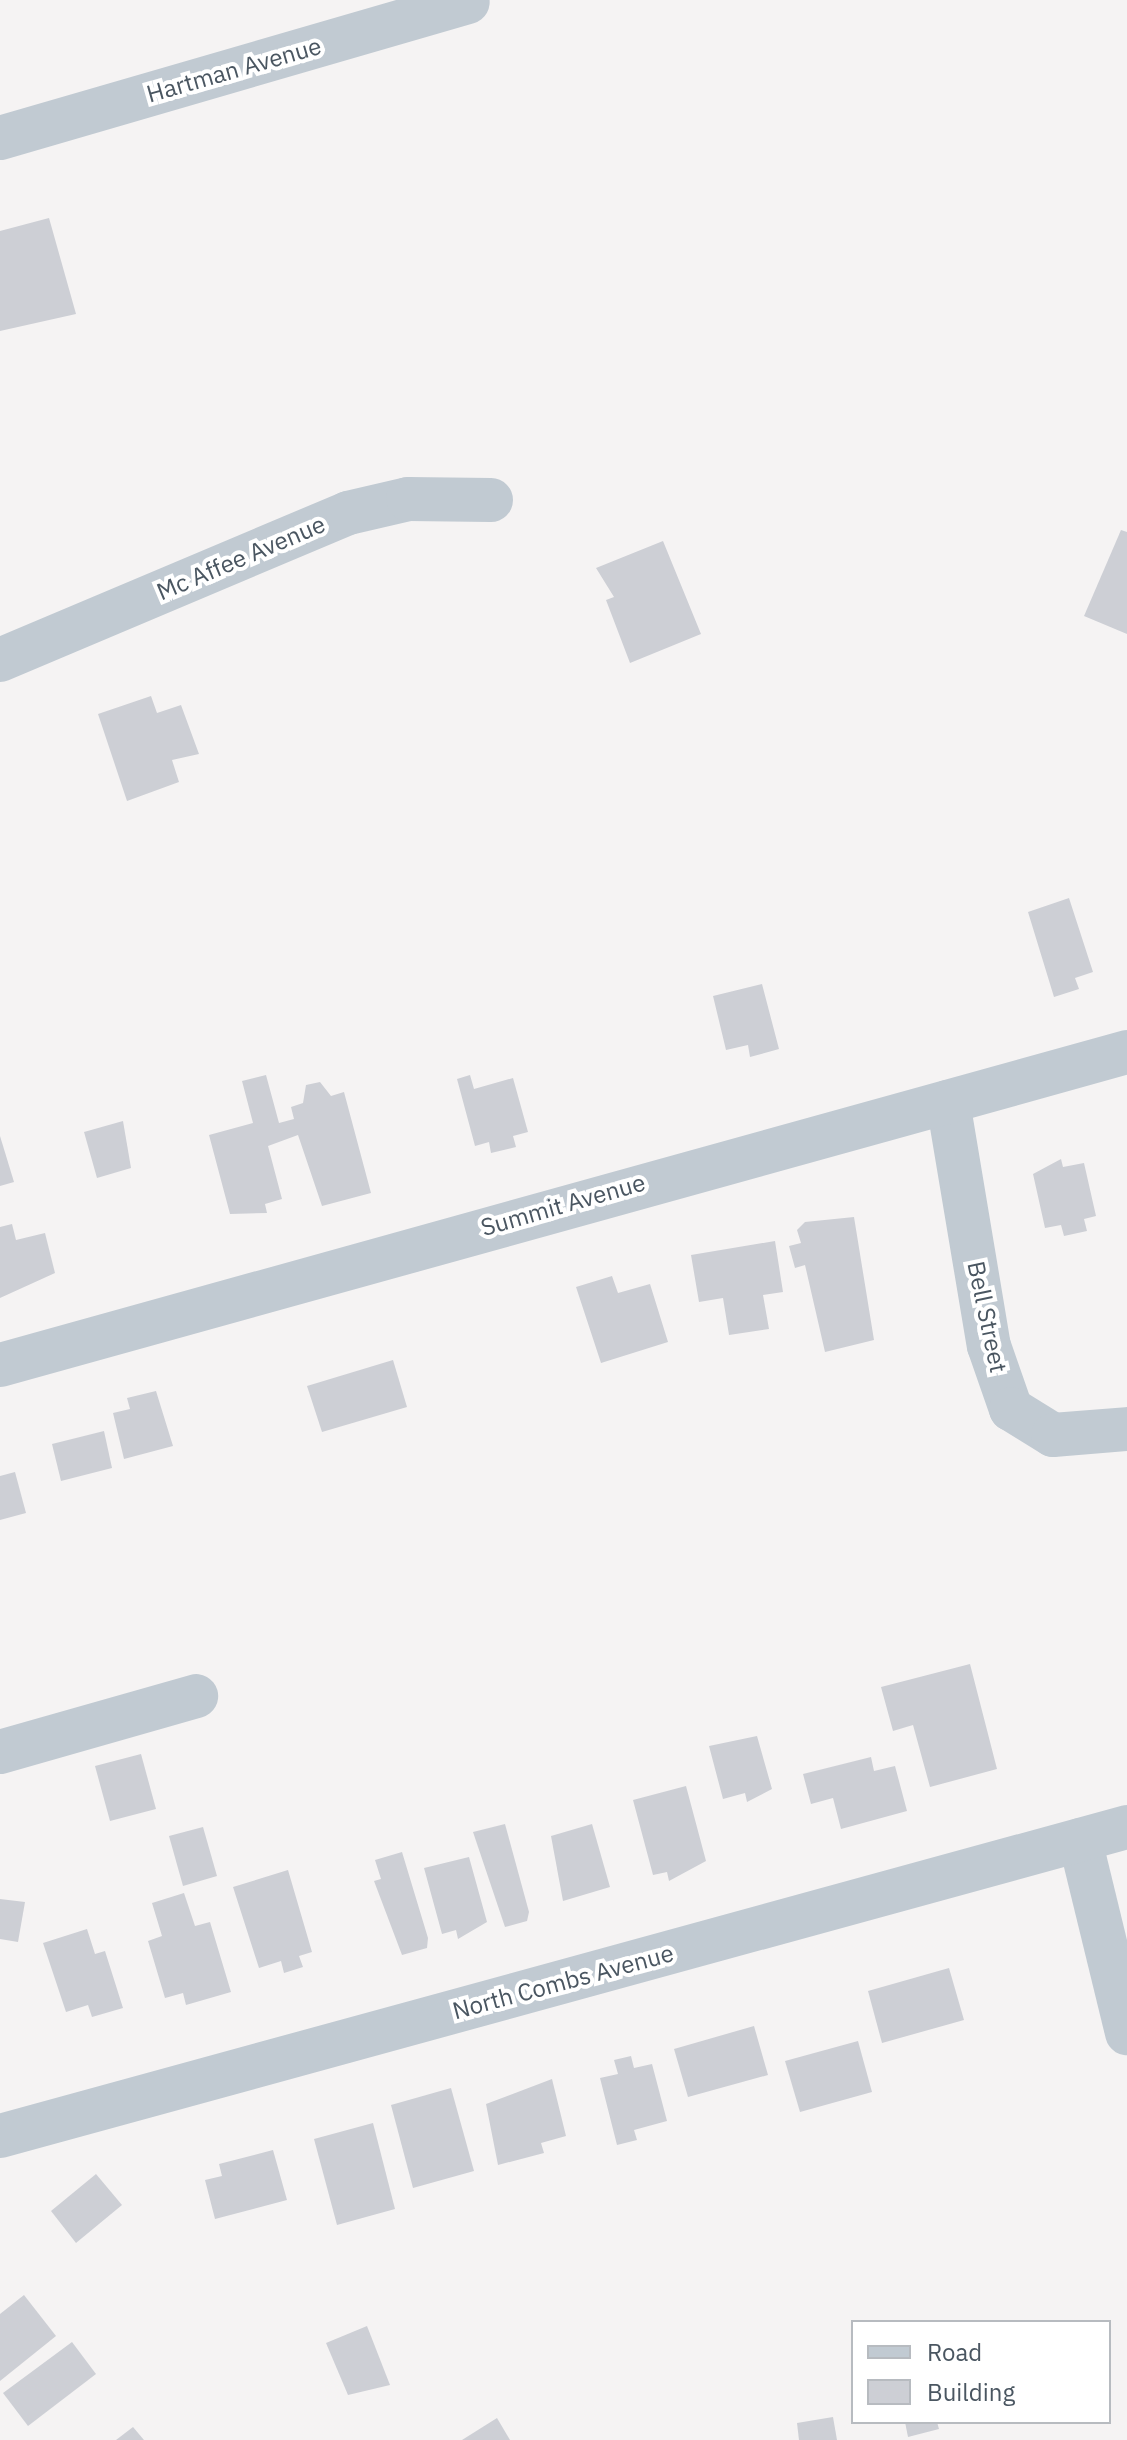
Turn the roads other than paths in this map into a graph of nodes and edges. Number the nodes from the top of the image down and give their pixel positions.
1 (468, 2) edge
2 (0, 138) edge
3 (491, 500) dead end
4 (0, 660) edge
5 (1127, 1052) edge
6 (948, 1102) junction
7 (0, 1365) edge
8 (1127, 1429) edge
9 (196, 1696) dead end
10 (0, 1752) edge
11 (1127, 1827) edge
12 (1080, 1840) junction
13 (1127, 2033) edge
14 (0, 2136) edge

1 - 2 street, Hartman Avenue
3 - 4 street, Mc Affee Avenue
5 - 6 street, Summit Avenue
6 - 7 street, Summit Avenue
6 - 8 street, Bell Street
9 - 10 street
11 - 12 street, North Combs Avenue
12 - 13 street
12 - 14 street, North Combs Avenue

